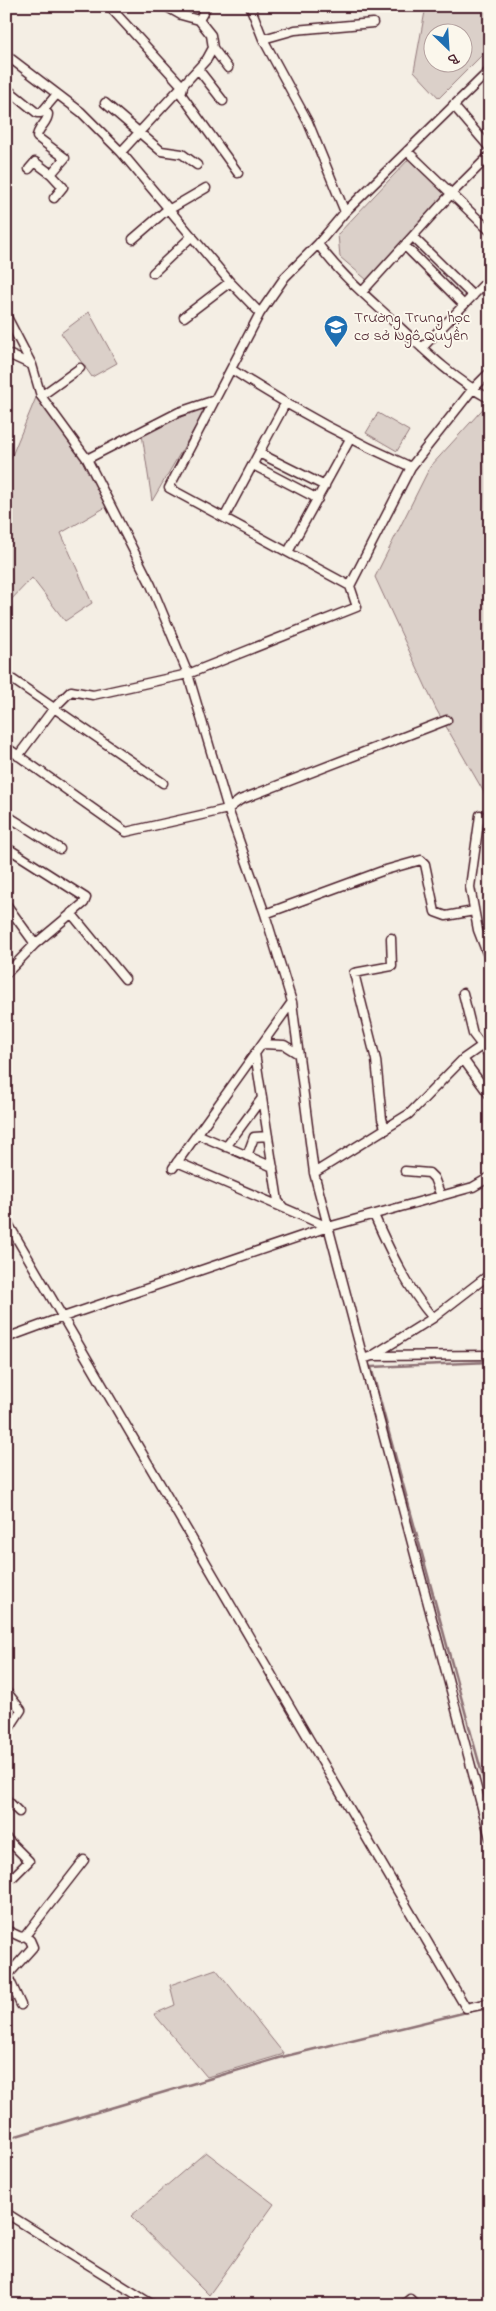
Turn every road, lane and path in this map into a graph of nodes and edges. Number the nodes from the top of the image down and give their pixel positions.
1 (109, 6) edge
2 (165, 6) edge
3 (207, 6) edge
4 (250, 6) edge
5 (199, 20) junction
6 (373, 22) dead end
7 (263, 39) junction
8 (213, 48) junction
9 (6, 55) edge
10 (228, 68) dead end
11 (198, 69) junction
12 (490, 70) edge
13 (183, 87) junction
14 (6, 88) edge
15 (57, 94) junction
16 (223, 101) dead end
17 (105, 103) dead end
18 (453, 106) junction
19 (44, 110) junction
20 (139, 131) junction
21 (489, 146) edge
22 (407, 151) junction
23 (121, 152) junction
24 (488, 161) edge
25 (197, 165) dead end
26 (29, 169) dead end
27 (238, 173) dead end
28 (51, 174) junction
29 (206, 188) dead end
30 (452, 193) junction
31 (54, 198) dead end
32 (170, 209) junction
33 (344, 212) junction
34 (490, 231) edge
35 (192, 236) junction
36 (413, 237) junction
37 (133, 239) dead end
38 (318, 244) junction
39 (405, 246) junction
40 (153, 273) dead end
41 (490, 278) edge
42 (230, 282) junction
43 (362, 292) junction
44 (473, 296) junction
45 (464, 305) junction
46 (260, 313) junction
47 (6, 315) edge
48 (184, 318) dead end
49 (422, 348) junction
50 (6, 353) edge
51 (32, 366) junction
52 (80, 368) dead end
53 (231, 369) junction
54 (490, 372) edge
55 (472, 390) junction
56 (42, 396) junction
57 (490, 399) edge
58 (215, 400) junction
59 (285, 404) junction
60 (350, 439) junction
61 (259, 453) junction
62 (87, 459) junction
63 (253, 465) junction
64 (411, 467) junction
65 (325, 486) junction
66 (318, 499) junction
67 (224, 518) junction
68 (288, 552) junction
69 (350, 586) junction
70 (188, 674) junction
71 (6, 675) edge
72 (54, 708) junction
73 (447, 720) dead end
74 (6, 747) edge
75 (18, 756) junction
76 (163, 783) dead end
77 (228, 809) junction
78 (6, 815) edge
79 (480, 815) dead end
80 (6, 847) edge
81 (60, 848) dead end
82 (6, 904) edge
83 (474, 911) junction
84 (71, 913) junction
85 (265, 914) junction
86 (392, 938) dead end
87 (35, 944) junction
88 (490, 962) edge
89 (6, 974) edge
90 (125, 979) dead end
91 (463, 993) dead end
92 (292, 1002) junction
93 (490, 1040) edge
94 (262, 1044) junction
95 (481, 1046) junction
96 (255, 1053) junction
97 (297, 1053) junction
98 (490, 1056) edge
99 (463, 1059) junction
100 (490, 1096) edge
101 (262, 1098) junction
102 (242, 1125) junction
103 (386, 1130) junction
104 (197, 1134) junction
105 (268, 1136) junction
106 (254, 1137) junction
107 (226, 1147) junction
108 (247, 1156) junction
109 (273, 1167) junction
110 (405, 1171) dead end
111 (314, 1173) junction
112 (490, 1177) edge
113 (440, 1196) junction
114 (284, 1208) junction
115 (374, 1215) junction
116 (6, 1220) edge
117 (328, 1227) junction
118 (490, 1274) edge
119 (63, 1317) junction
120 (433, 1318) junction
121 (6, 1338) edge
122 (490, 1354) edge
123 (372, 1356) junction
124 (363, 1359) junction
125 (6, 1691) edge
126 (6, 1733) edge
127 (6, 1800) edge
128 (19, 1812) dead end
129 (6, 1838) edge
130 (490, 1838) edge
131 (84, 1860) dead end
132 (6, 1876) edge
133 (6, 1930) edge
134 (25, 1936) junction
135 (7, 1975) edge
136 (490, 2003) edge
137 (21, 2005) dead end
138 (6, 2213) edge
139 (153, 2305) edge
140 (403, 2305) edge
141 (416, 2305) edge

1 - 13 street
2 - 5 street
3 - 5 street
4 - 7 street
5 - 8 street
6 - 7 street
7 - 33 street
8 - 10 street
8 - 11 street
9 - 15 street
11 - 13 street
11 - 16 street
12 - 18 street
13 - 20 street
13 - 27 street
14 - 19 street
15 - 19 street
15 - 23 street
17 - 20 street
18 - 21 street
18 - 22 street
19 - 28 street
20 - 23 street
20 - 25 street
21 - 24 street
22 - 30 street
22 - 33 street
23 - 32 street
24 - 30 street
26 - 28 street
28 - 31 street
29 - 32 street
30 - 34 street
30 - 36 street
32 - 35 street
32 - 37 street
33 - 38 street
35 - 40 street
35 - 42 street
36 - 39 street
36 - 44 street
38 - 43 street
38 - 46 street
39 - 43 street
39 - 45 street
41 - 44 street
42 - 46 street
42 - 48 street
43 - 49 street
44 - 45 street
45 - 49 street
46 - 53 street
47 - 51 street
49 - 55 street
50 - 51 street
51 - 56 street
52 - 56 street
53 - 58 street
53 - 59 street
54 - 55 street
55 - 57 street
55 - 64 street
56 - 62 street
58 - 62 street
58 - 67 street
59 - 60 street
59 - 61 street
60 - 64 street
60 - 65 street
61 - 63 street
61 - 65 street
62 - 70 street
63 - 66 street
63 - 67 street
64 - 69 street
65 - 66 street
66 - 68 street
67 - 68 street
68 - 69 street
69 - 70 street
70 - 72 street
70 - 77 street
71 - 72 street
72 - 75 street
72 - 76 street
73 - 77 street
74 - 75 street
75 - 77 street
77 - 85 street
78 - 81 street
79 - 83 street
80 - 84 street
82 - 87 street
83 - 85 street
83 - 88 street
84 - 87 street
84 - 90 street
85 - 92 street
86 - 103 street
87 - 89 street
91 - 95 street
92 - 94 street
92 - 97 street
93 - 95 street
94 - 96 street
94 - 97 street
95 - 98 street
95 - 99 street
96 - 101 street
96 - 104 street
97 - 111 street
99 - 100 street
99 - 103 street
101 - 102 street
101 - 105 street
102 - 106 street
102 - 107 street
103 - 111 street
104 - 107 street
104 - 114 street
105 - 106 street
105 - 109 street
106 - 108 street
107 - 108 street
108 - 109 street
109 - 114 street
110 - 113 street
111 - 117 street
112 - 113 street
113 - 115 street
114 - 117 street
115 - 117 street
115 - 120 street
116 - 119 street
117 - 119 street
117 - 124 street
118 - 120 street
119 - 121 street
119 - 136 street
120 - 123 street
122 - 123 street
123 - 124 street
124 - 130 street
125 - 126 street
127 - 128 street
129 - 132 street
131 - 134 street
133 - 134 street
134 - 135 street
135 - 137 street
138 - 139 street
140 - 141 street

